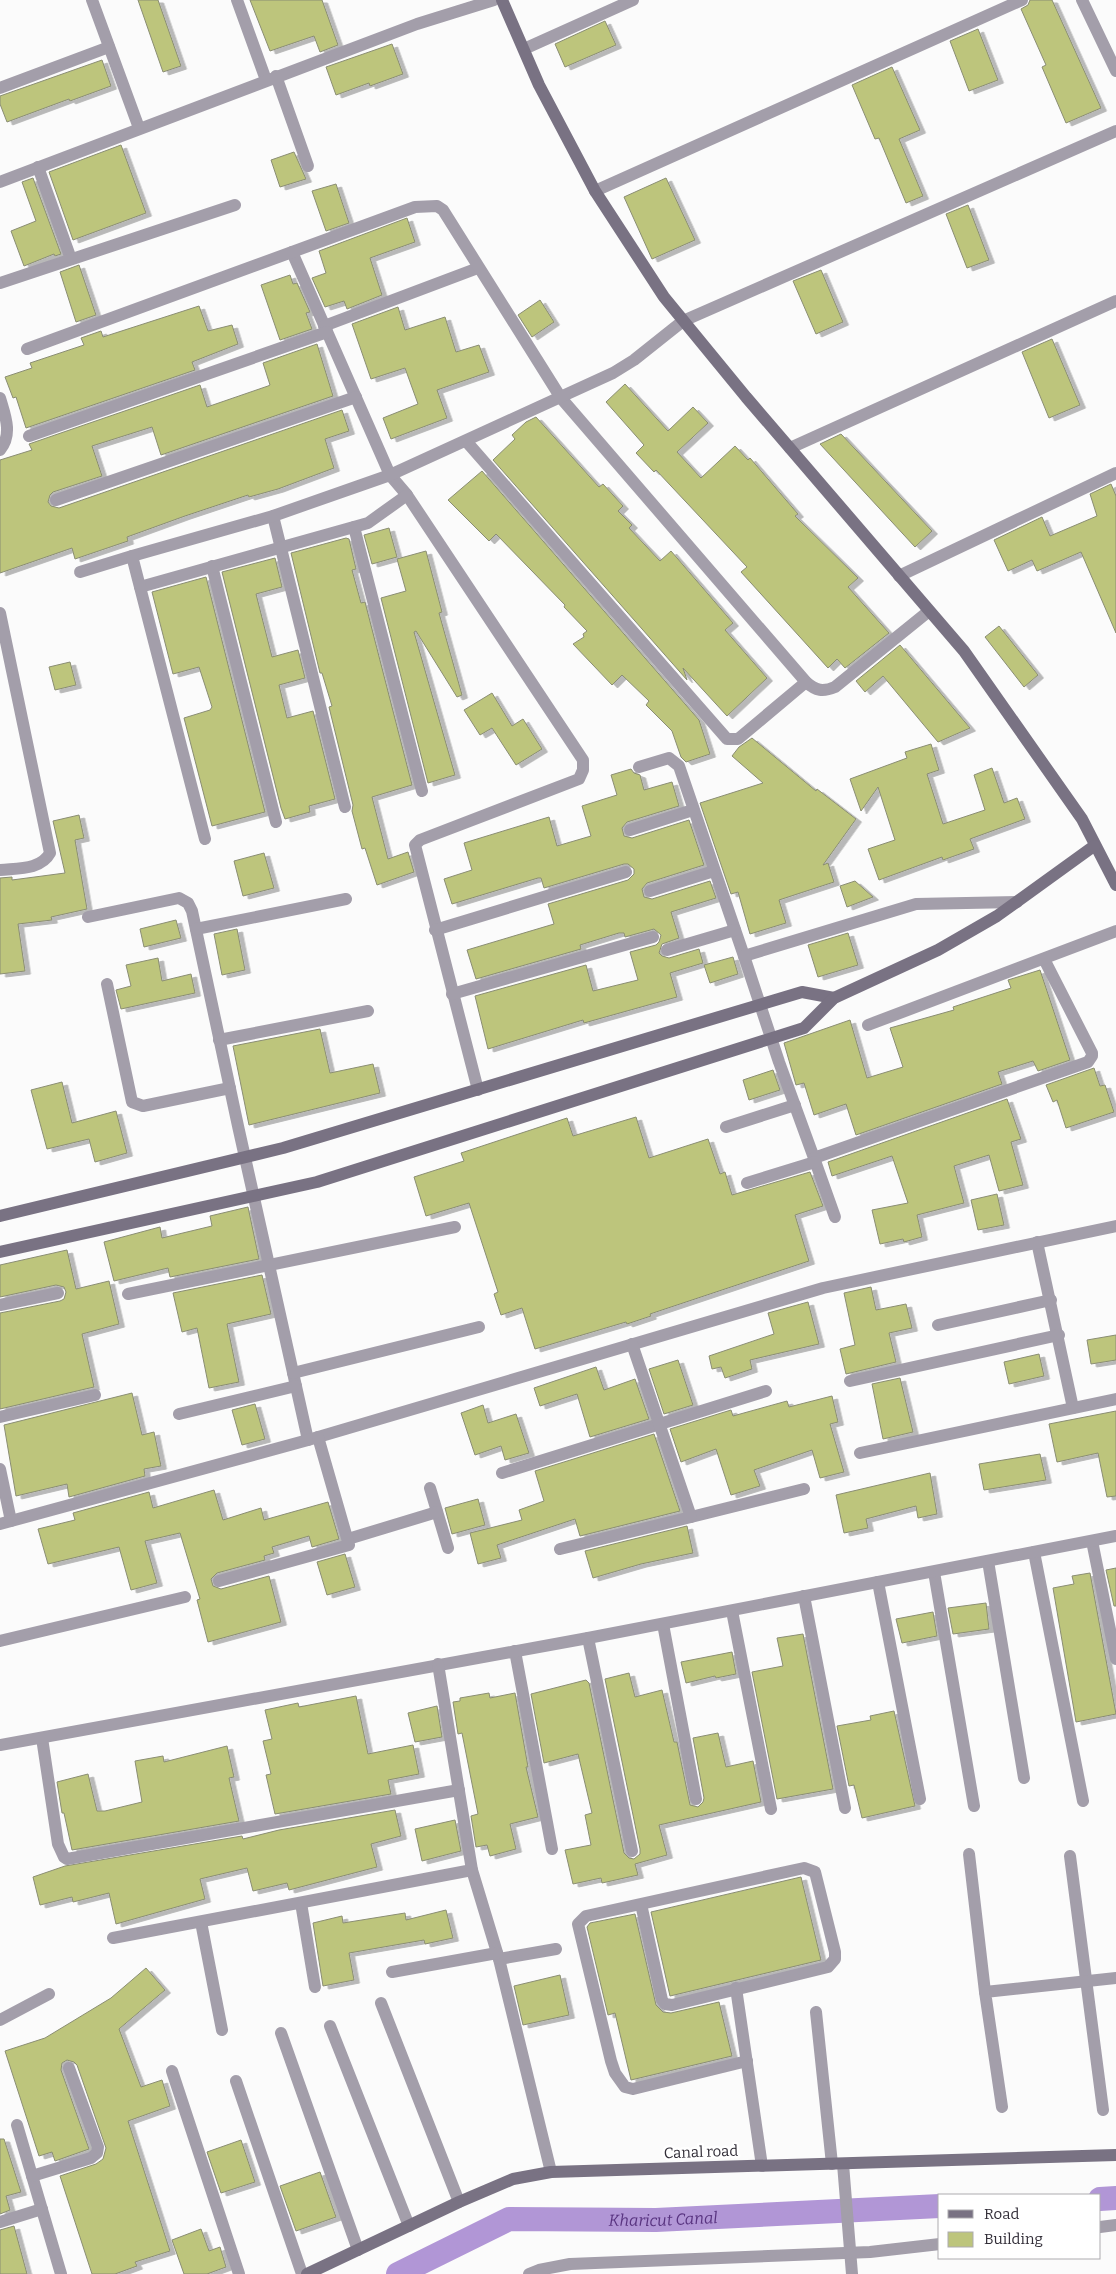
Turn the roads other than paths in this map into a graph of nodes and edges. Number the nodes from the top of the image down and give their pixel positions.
1 (92, 0) edge
2 (237, 0) edge
3 (494, 0) edge
4 (502, 0) edge
5 (633, 0) edge
6 (1022, 0) edge
7 (1082, 0) edge
8 (109, 47) junction
9 (524, 49) junction
10 (1116, 72) edge
11 (271, 78) junction
12 (0, 88) edge
13 (139, 128) junction
14 (1116, 131) edge
15 (308, 166) dead end
16 (38, 167) junction
17 (0, 182) edge
18 (594, 191) junction
19 (236, 205) dead end
20 (292, 252) junction
21 (71, 259) junction
22 (478, 268) junction
23 (0, 283) edge
24 (1116, 301) edge
25 (683, 321) junction
26 (326, 329) junction
27 (27, 349) dead end
28 (356, 397) junction
29 (0, 398) edge
30 (561, 398) junction
31 (29, 436) dead end
32 (466, 441) junction
33 (790, 448) junction
34 (0, 450) edge
35 (1116, 473) edge
36 (390, 475) junction
37 (407, 495) junction
38 (56, 500) dead end
39 (273, 516) junction
40 (354, 527) junction
41 (280, 549) junction
42 (132, 556) junction
43 (212, 566) junction
44 (80, 572) dead end
45 (900, 576) junction
46 (140, 587) junction
47 (930, 611) junction
48 (0, 613) edge
49 (806, 682) junction
50 (640, 767) dead end
51 (422, 792) dead end
52 (345, 807) dead end
53 (693, 810) junction
54 (276, 822) dead end
55 (630, 830) dead end
56 (205, 839) dead end
57 (1094, 846) junction
58 (0, 870) edge
59 (714, 871) junction
60 (626, 872) dead end
61 (1116, 885) edge
62 (650, 891) dead end
63 (346, 899) dead end
64 (1018, 902) junction
65 (88, 917) dead end
66 (196, 929) junction
67 (436, 930) junction
68 (734, 930) junction
69 (1116, 932) edge
70 (653, 937) dead end
71 (667, 950) dead end
72 (744, 956) junction
73 (1044, 959) junction
74 (107, 984) dead end
75 (452, 994) junction
76 (834, 998) junction
77 (760, 1006) junction
78 (368, 1011) dead end
79 (868, 1025) dead end
80 (771, 1039) junction
81 (219, 1040) junction
82 (230, 1088) junction
83 (478, 1090) junction
84 (795, 1105) junction
85 (726, 1127) dead end
86 (244, 1157) junction
87 (814, 1160) junction
88 (747, 1183) dead end
89 (253, 1196) junction
90 (0, 1216) edge
91 (835, 1217) dead end
92 (455, 1226) dead end
93 (1116, 1226) edge
94 (1037, 1242) junction
95 (0, 1252) edge
96 (268, 1264) junction
97 (58, 1292) dead end
98 (128, 1294) dead end
99 (1051, 1300) junction
100 (0, 1305) edge
101 (938, 1325) dead end
102 (480, 1327) dead end
103 (1059, 1335) junction
104 (632, 1344) junction
105 (293, 1373) junction
106 (850, 1381) dead end
107 (296, 1386) junction
108 (766, 1391) dead end
109 (95, 1395) dead end
110 (1116, 1399) edge
111 (1073, 1408) junction
112 (179, 1414) dead end
113 (0, 1416) edge
114 (659, 1425) junction
115 (313, 1438) junction
116 (860, 1453) dead end
117 (0, 1469) edge
118 (502, 1473) dead end
119 (430, 1488) dead end
120 (804, 1489) dead end
121 (437, 1512) junction
122 (691, 1517) junction
123 (6, 1522) edge
124 (1116, 1536) edge
125 (348, 1539) junction
126 (1092, 1541) junction
127 (448, 1548) dead end
128 (560, 1550) dead end
129 (1034, 1552) junction
130 (988, 1561) junction
131 (934, 1572) junction
132 (219, 1581) dead end
133 (878, 1582) junction
134 (804, 1596) junction
135 (184, 1597) dead end
136 (732, 1611) junction
137 (663, 1624) junction
138 (588, 1638) junction
139 (0, 1641) edge
140 (515, 1651) junction
141 (1116, 1660) edge
142 (438, 1664) junction
143 (42, 1738) junction
144 (0, 1745) edge
145 (1024, 1778) dead end
146 (459, 1790) junction
147 (696, 1799) dead end
148 (920, 1799) dead end
149 (1083, 1801) dead end
150 (974, 1806) dead end
151 (845, 1808) dead end
152 (771, 1809) dead end
153 (552, 1849) dead end
154 (632, 1851) dead end
155 (969, 1854) dead end
156 (1070, 1856) dead end
157 (472, 1870) junction
158 (301, 1903) junction
159 (641, 1904) junction
160 (201, 1922) junction
161 (114, 1938) dead end
162 (556, 1949) dead end
163 (498, 1956) junction
164 (392, 1972) dead end
165 (1116, 1978) edge
166 (1086, 1982) junction
167 (315, 1987) dead end
168 (736, 1988) junction
169 (985, 1992) junction
170 (49, 1994) dead end
171 (381, 2003) dead end
172 (816, 2012) dead end
173 (0, 2020) edge
174 (330, 2026) dead end
175 (222, 2030) dead end
176 (281, 2033) dead end
177 (747, 2061) junction
178 (69, 2068) dead end
179 (172, 2072) dead end
180 (236, 2081) dead end
181 (1002, 2107) dead end
182 (1103, 2110) dead end
183 (18, 2125) dead end
184 (1116, 2155) edge
185 (840, 2165) junction
186 (762, 2166) junction
187 (551, 2172) junction
188 (32, 2176) junction
189 (459, 2202) junction
190 (42, 2209) junction
191 (0, 2222) edge
192 (1116, 2225) edge
193 (409, 2226) junction
194 (1101, 2227) edge
195 (938, 2244) edge
196 (358, 2250) junction
197 (849, 2252) junction
198 (536, 2273) edge
199 (61, 2274) edge
200 (239, 2274) edge
201 (302, 2274) edge
202 (308, 2274) edge
203 (852, 2274) edge

1 - 8 street
2 - 11 street
3 - 11 street
4 - 9 street
5 - 9 street
6 - 18 street
7 - 10 street
8 - 12 street
8 - 13 street
9 - 18 street
11 - 13 street
11 - 15 street
13 - 16 street
14 - 25 street
16 - 17 street
16 - 21 street
18 - 25 street
19 - 21 street
20 - 22 street
20 - 26 street
20 - 27 street
21 - 23 street
22 - 26 street
22 - 30 street
24 - 33 street
25 - 30 street
25 - 33 street
26 - 28 street
26 - 31 street
28 - 36 street
28 - 38 street
29 - 34 street
30 - 32 street
30 - 49 street
32 - 36 street
32 - 49 street
33 - 45 street
35 - 45 street
36 - 37 street
36 - 39 street
37 - 40 street
37 - 67 street
39 - 41 street
39 - 42 street
40 - 41 street
40 - 51 street
41 - 43 street
41 - 52 street
42 - 44 street
42 - 46 street
43 - 46 street
43 - 54 street
45 - 47 street
46 - 56 street
47 - 49 street
47 - 57 street
48 - 58 street
50 - 53 street
53 - 55 street
53 - 59 street
57 - 61 street
57 - 64 street
59 - 62 street
59 - 68 street
60 - 67 street
63 - 66 street
64 - 72 street
64 - 76 street
65 - 66 street
66 - 81 street
67 - 75 street
68 - 71 street
68 - 72 street
69 - 73 street
70 - 75 street
72 - 77 street
73 - 79 street
73 - 87 street
74 - 82 street
75 - 83 street
76 - 77 street
76 - 80 street
77 - 80 street
77 - 83 street
78 - 81 street
80 - 84 street
80 - 89 street
81 - 82 street
82 - 86 street
83 - 86 street
84 - 85 street
84 - 87 street
86 - 89 street
86 - 90 street
87 - 88 street
87 - 91 street
89 - 95 street
89 - 96 street
92 - 96 street
93 - 94 street
94 - 99 street
94 - 104 street
96 - 98 street
96 - 105 street
97 - 100 street
99 - 101 street
99 - 103 street
102 - 105 street
103 - 106 street
103 - 111 street
104 - 114 street
104 - 115 street
105 - 107 street
107 - 112 street
107 - 115 street
108 - 114 street
109 - 113 street
110 - 111 street
111 - 116 street
114 - 118 street
114 - 122 street
115 - 123 street
115 - 125 street
117 - 123 street
119 - 121 street
120 - 122 street
121 - 125 street
121 - 127 street
122 - 128 street
124 - 126 street
125 - 132 street
126 - 129 street
126 - 141 street
129 - 130 street
129 - 149 street
130 - 131 street
130 - 145 street
131 - 133 street
131 - 150 street
133 - 134 street
133 - 148 street
134 - 136 street
134 - 151 street
135 - 139 street
136 - 137 street
136 - 152 street
137 - 138 street
137 - 147 street
138 - 140 street
138 - 154 street
140 - 142 street
140 - 153 street
142 - 143 street
142 - 146 street
143 - 144 street
143 - 146 street
146 - 157 street
155 - 169 street
156 - 166 street
157 - 158 street
157 - 163 street
158 - 160 street
158 - 167 street
159 - 168 street
159 - 168 street
159 - 177 street
160 - 161 street
160 - 175 street
162 - 163 street
163 - 164 street
163 - 187 street
165 - 166 street
166 - 169 street
166 - 182 street
168 - 177 street
169 - 181 street
170 - 173 street
171 - 189 street
172 - 185 street
174 - 193 street
176 - 196 street
177 - 186 street
178 - 188 street
179 - 200 street
180 - 201 street
183 - 188 street
184 - 185 street, Canal road
185 - 186 street, Canal road
185 - 197 street
186 - 187 street, Canal road
187 - 189 street, Canal road
188 - 190 street
189 - 193 street, Canal road
190 - 191 street
190 - 199 street
192 - 194 street
193 - 196 street, Canal road
195 - 197 street
196 - 202 street, Canal road
197 - 198 street
197 - 203 street

